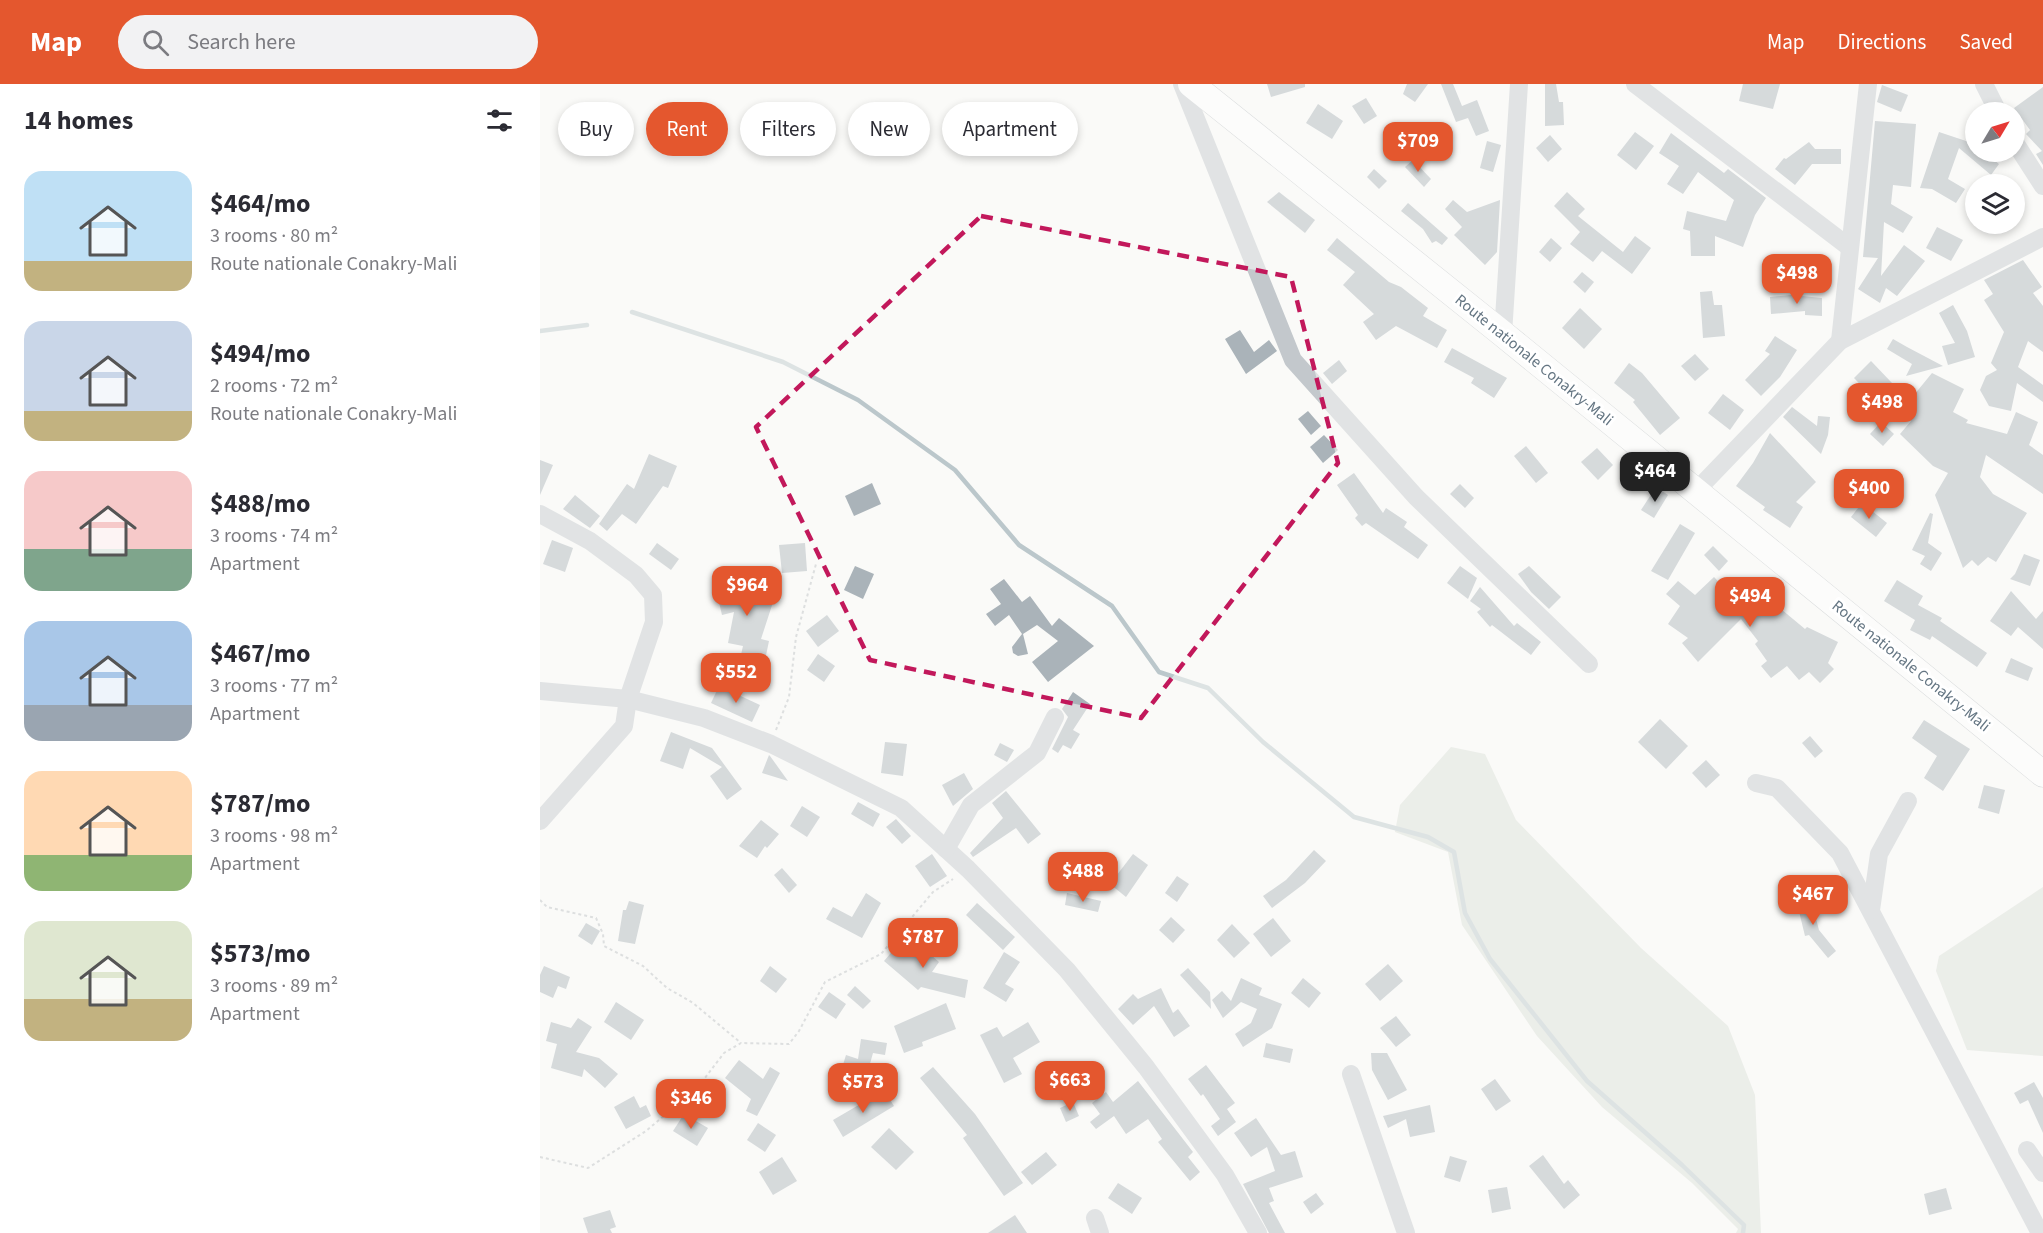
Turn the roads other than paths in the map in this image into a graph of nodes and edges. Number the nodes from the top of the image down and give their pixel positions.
1 (1182, 84) edge
2 (1191, 84) edge
3 (1519, 84) edge
4 (1635, 84) edge
5 (1868, 84) edge
6 (1984, 84) edge
7 (1993, 102) edge
8 (2025, 158) edge
9 (2043, 186) edge
10 (2043, 237) edge
11 (1850, 247) junction
12 (1503, 334) junction
13 (1840, 341) junction
14 (1695, 492) junction
15 (540, 514) edge
16 (1589, 664) dead end
17 (540, 691) edge
18 (628, 699) junction
19 (1055, 717) dead end
20 (2041, 768) edge
21 (1756, 783) dead end
22 (1908, 801) dead end
23 (540, 821) edge
24 (946, 849) junction
25 (1871, 910) junction
26 (1351, 1074) dead end
27 (2027, 1150) dead end
28 (2043, 1173) edge
29 (1258, 1233) edge
30 (1406, 1233) edge
31 (2040, 1233) edge

1 - 16 street
2 - 12 highway, Route nationale Conakry-Mali
3 - 12 street
4 - 11 street
5 - 11 street
6 - 7 street
8 - 9 street
10 - 13 street
11 - 13 street
12 - 14 highway, Route nationale Conakry-Mali
13 - 14 street
14 - 20 highway, Route nationale Conakry-Mali
15 - 18 street
17 - 18 street
18 - 23 street
18 - 24 street
19 - 24 street
21 - 25 street
22 - 25 street
24 - 29 street
25 - 31 street
26 - 30 street
27 - 28 street

